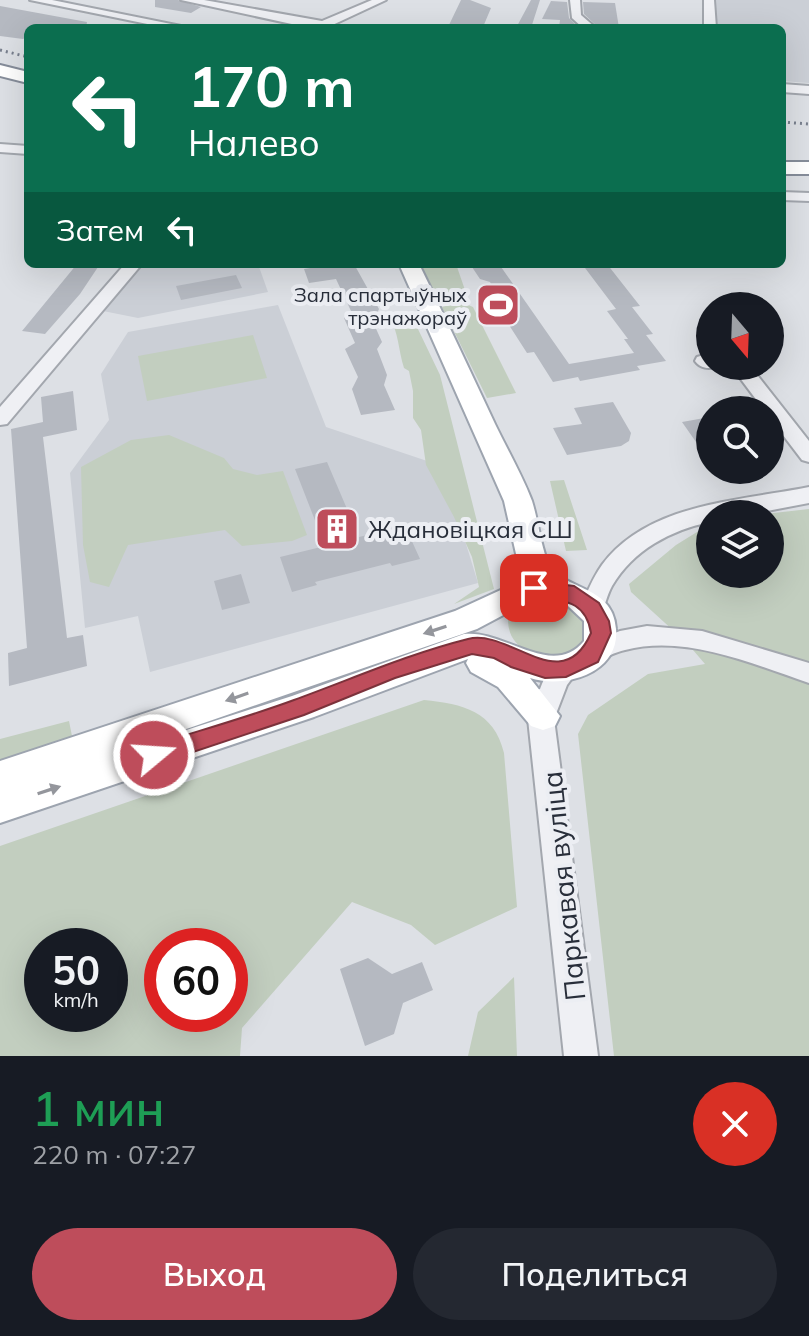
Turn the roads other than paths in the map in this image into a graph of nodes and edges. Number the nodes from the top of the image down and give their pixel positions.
1 (35, 0) edge
2 (186, 0) edge
3 (381, 0) edge
4 (575, 0) edge
5 (709, 0) edge
6 (164, 24) edge
7 (310, 24) edge
8 (325, 24) edge
9 (585, 24) edge
10 (710, 24) edge
11 (0, 72) edge
12 (24, 78) edge
13 (0, 85) edge
14 (786, 88) edge
15 (24, 89) edge
16 (809, 90) edge
17 (0, 148) edge
18 (24, 150) edge
19 (786, 168) edge
20 (809, 168) edge
21 (786, 180) edge
22 (809, 180) edge
23 (786, 196) edge
24 (809, 197) edge
25 (131, 268) edge
26 (411, 268) edge
27 (751, 380) edge
28 (0, 419) edge
29 (809, 455) edge
30 (809, 495) edge
31 (783, 500) edge
32 (696, 516) edge
33 (529, 554) junction
34 (513, 597) junction
35 (592, 612) junction
36 (514, 659) junction
37 (566, 669) junction
38 (809, 673) edge
39 (296, 709) junction
40 (543, 716) junction
41 (0, 777) edge
42 (0, 806) edge
43 (581, 1056) edge

1 - 6 street
2 - 7 street
3 - 8 street
4 - 9 street
5 - 10 street
11 - 12 highway
13 - 15 highway
14 - 16 street
17 - 18 street
19 - 20 highway
21 - 22 highway
23 - 24 street
25 - 28 street
26 - 33 main road
27 - 29 street
30 - 31 street
32 - 35 street
33 - 34 main road
33 - 35 main road
34 - 35 main road
34 - 36 main road
34 -> 41 main road
35 - 37 main road
35 - 38 street
36 - 37 main road
36 - 39 main road
36 - 40 street, Паркавая вуліца
37 - 40 street, Паркавая вуліца
39 - 40 main road
42 -> 39 main road
40 - 43 street, Паркавая вуліца

